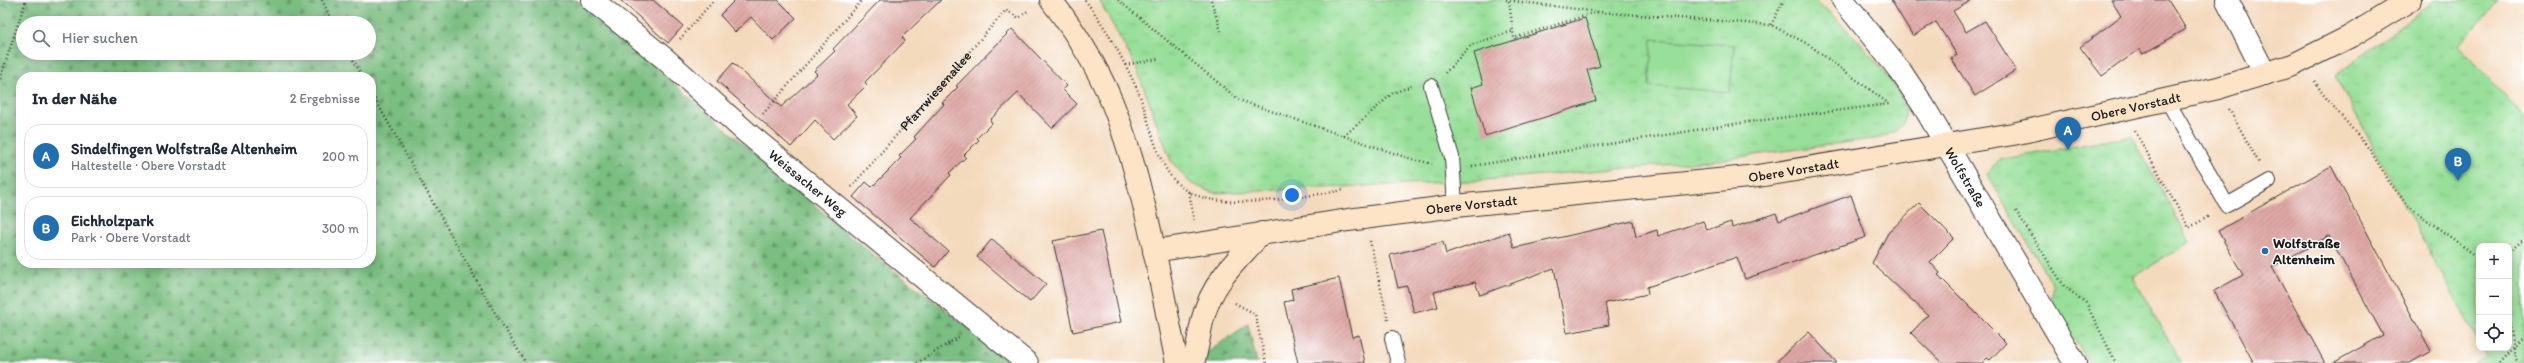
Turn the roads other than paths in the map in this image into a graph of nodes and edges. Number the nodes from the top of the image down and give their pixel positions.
1 (592, 0) edge
2 (1051, 0) edge
3 (1843, 0) edge
4 (2227, 0) edge
5 (2410, 0) edge
6 (2265, 74) junction
7 (1430, 83) road end
8 (2167, 100) junction
9 (1945, 146) junction
10 (2269, 181) dead end
11 (1455, 206) junction
12 (1262, 233) junction
13 (1154, 251) junction
14 (1392, 338) road end
15 (1027, 363) edge
16 (1177, 363) edge
17 (1193, 363) edge
18 (1398, 363) edge
19 (2075, 363) edge

1 - 15 street, Weissacher Weg
2 - 13 main road
3 - 9 street, Wolfstraße
4 - 6 street
5 - 6 main road, Obere Vorstadt
6 - 8 main road, Obere Vorstadt
7 - 11 lane
8 - 9 main road, Obere Vorstadt
8 - 10 lane
9 - 11 main road, Obere Vorstadt
9 - 19 street, Wolfstraße
11 - 12 main road, Obere Vorstadt
12 - 13 main road, Obere Vorstadt
12 - 17 main road
13 - 16 main road
14 - 18 lane

